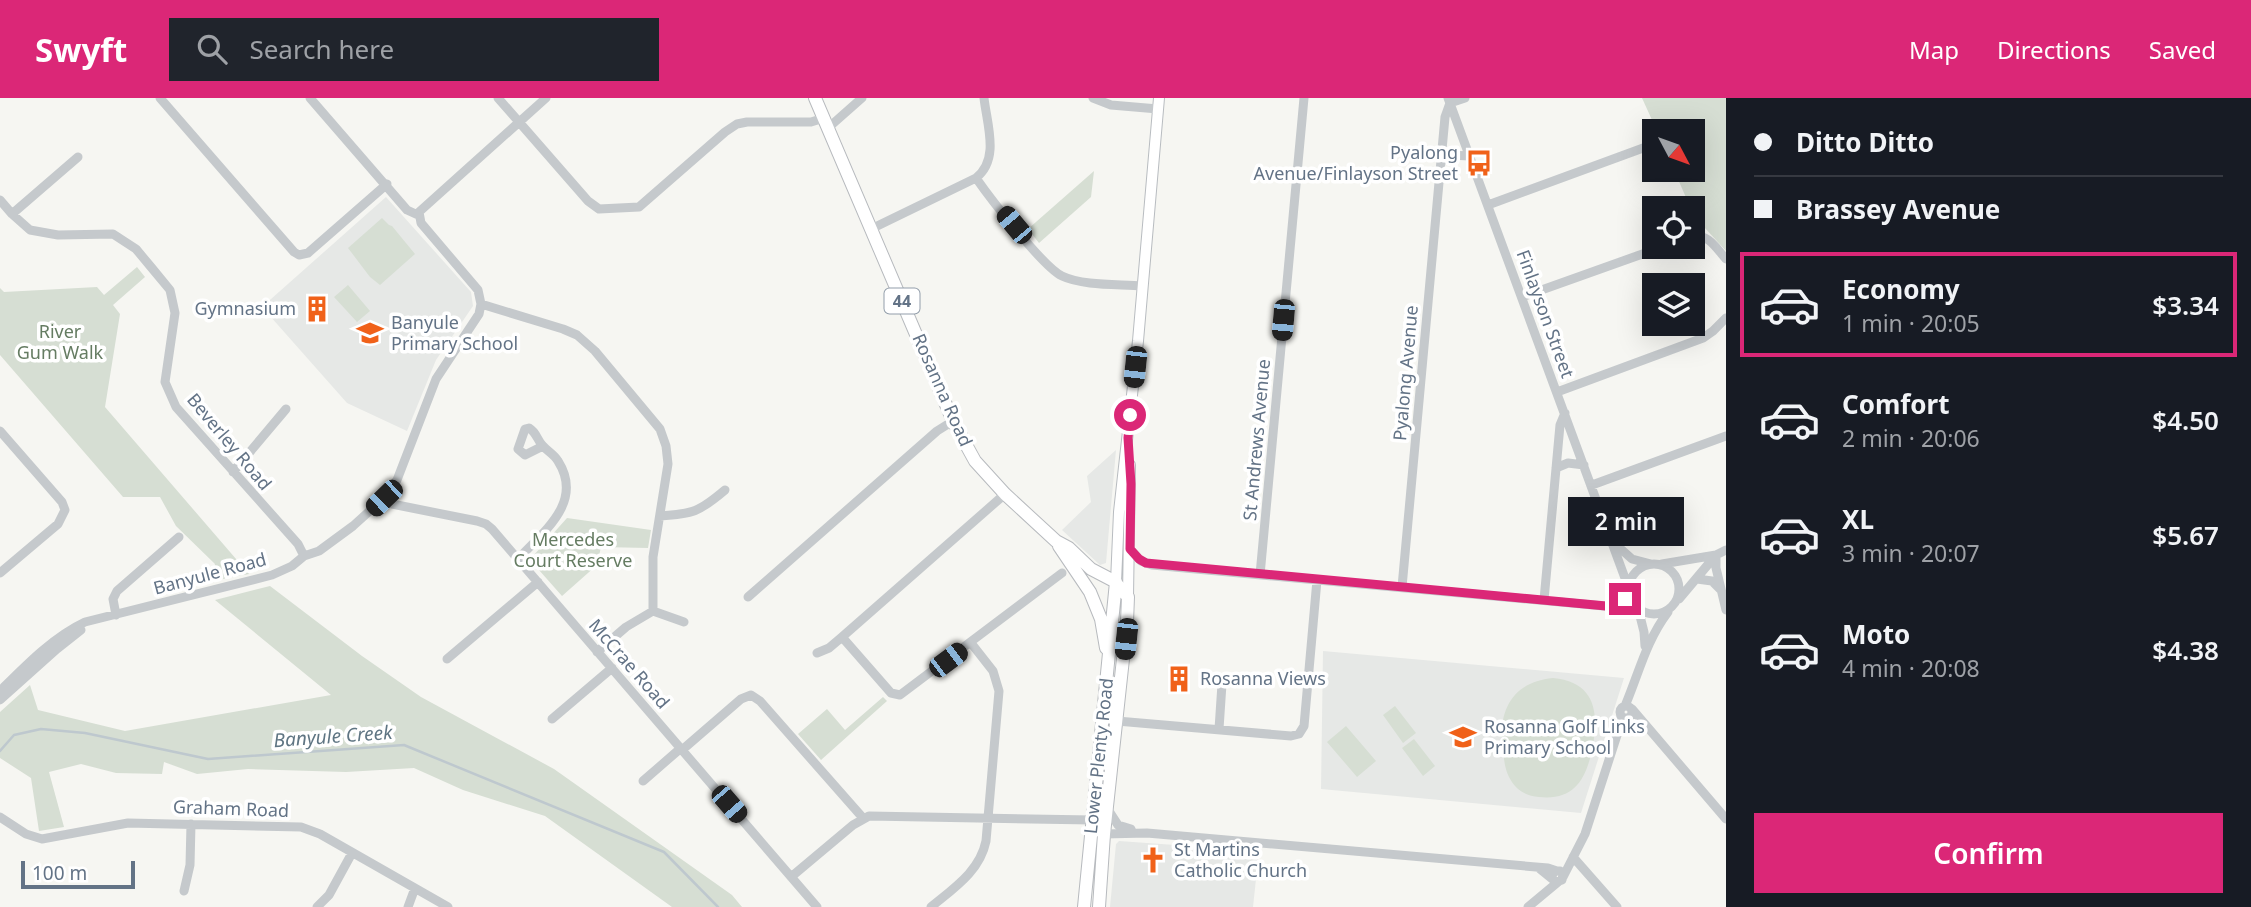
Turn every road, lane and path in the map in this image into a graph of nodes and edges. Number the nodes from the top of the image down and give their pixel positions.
1 (160, 98) edge
2 (310, 98) edge
3 (498, 98) edge
4 (546, 98) edge
5 (815, 98) edge
6 (862, 98) edge
7 (984, 98) edge
8 (1093, 98) edge
9 (1304, 98) edge
10 (1465, 98) edge
11 (1449, 101) edge
12 (1158, 104) edge
13 (519, 122) junction
14 (826, 123) junction
15 (1642, 148) edge
16 (1469, 156) junction
17 (78, 157) dead end
18 (1441, 162) junction
19 (976, 178) junction
20 (387, 184) junction
21 (0, 200) edge
22 (1488, 205) junction
23 (419, 213) junction
24 (12, 214) junction
25 (871, 229) junction
26 (1705, 237) edge
27 (1642, 254) edge
28 (1726, 259) edge
29 (1142, 286) junction
30 (1522, 297) junction
31 (481, 304) junction
32 (1726, 318) edge
33 (1557, 392) junction
34 (286, 409) dead end
35 (1565, 414) junction
36 (953, 421) junction
37 (0, 431) edge
38 (1726, 436) edge
39 (1128, 438) junction
40 (543, 446) dead end
41 (1584, 465) junction
42 (1556, 468) junction
43 (233, 472) junction
44 (1592, 485) junction
45 (724, 490) dead end
46 (1004, 494) junction
47 (384, 498) junction
48 (660, 516) junction
49 (179, 537) dead end
50 (1612, 540) junction
51 (1056, 541) junction
52 (1130, 549) junction
53 (1726, 550) edge
54 (1716, 555) junction
55 (304, 556) junction
56 (519, 559) junction
57 (1658, 564) junction
58 (1152, 565) junction
59 (1129, 571) junction
60 (0, 573) edge
61 (1062, 573) dead end
62 (1261, 575) junction
63 (1697, 579) junction
64 (1317, 580) junction
65 (538, 582) junction
66 (1116, 582) junction
67 (1402, 587) junction
68 (1629, 591) junction
69 (1090, 592) junction
70 (1721, 592) junction
71 (748, 597) dead end
72 (1124, 598) junction
73 (1544, 600) junction
74 (1606, 606) junction
75 (1673, 606) junction
76 (1637, 608) junction
77 (1726, 610) edge
78 (653, 611) junction
79 (116, 615) junction
80 (105, 618) junction
81 (684, 622) dead end
82 (1128, 622) junction
83 (1112, 632) junction
84 (842, 637) junction
85 (971, 643) junction
86 (1645, 651) junction
87 (597, 652) junction
88 (817, 653) dead end
89 (447, 659) dead end
90 (612, 668) junction
91 (1109, 670) junction
92 (1222, 684) dead end
93 (0, 696) edge
94 (1627, 713) junction
95 (552, 719) dead end
96 (1117, 721) junction
97 (1219, 729) junction
98 (681, 749) junction
99 (643, 781) dead end
100 (1107, 808) junction
101 (0, 817) edge
102 (988, 817) junction
103 (863, 818) junction
104 (1726, 818) edge
105 (1092, 820) junction
106 (191, 824) junction
107 (1146, 833) junction
108 (1104, 834) junction
109 (352, 853) junction
110 (1573, 857) junction
111 (1556, 876) junction
112 (792, 877) junction
113 (415, 888) junction
114 (184, 891) dead end
115 (317, 907) edge
116 (408, 907) edge
117 (448, 907) edge
118 (817, 907) edge
119 (932, 907) edge
120 (1084, 907) edge
121 (1099, 907) edge
122 (1528, 907) edge
123 (1617, 907) edge

1 - 20 street
2 - 20 street
3 - 13 street
4 - 13 street
5 - 14 highway, Rosanna Road / 44
6 - 14 street
7 - 19 street
8 - 12 street
9 - 62 street, St Andrews Avenue
10 - 11 street
11 - 16 street, Finlayson Street
11 - 18 street, Pyalong Avenue
12 - 29 main road, Lower Plenty Road
13 - 14 street
13 - 23 street
14 - 25 highway, Rosanna Road / 44
15 - 22 street
16 - 18 street
16 - 22 street, Finlayson Street
17 - 24 street
18 - 67 street, Pyalong Avenue
19 - 25 street
19 - 29 street
20 - 23 street
21 - 24 street, Beverley Road
22 - 30 street, Finlayson Street
23 - 31 street
24 - 43 street, Beverley Road
25 - 36 highway, Rosanna Road / 44
26 - 28 street
27 - 30 street
29 - 39 main road, Lower Plenty Road
30 - 33 street, Finlayson Street
31 - 47 street, Banyule Road
31 - 48 street
32 - 33 street
33 - 35 street, Finlayson Street
34 - 43 street
35 - 41 street, Finlayson Street
35 - 42 street
36 - 46 highway, Rosanna Road / 44
36 - 71 street
37 - 60 street
38 - 44 street
39 - 52 main road, Lower Plenty Road
39 - 66 main road, Lower Plenty Road
40 - 56 street
41 - 42 street
41 - 44 street, Finlayson Street
42 - 73 street
43 - 55 street, Beverley Road
44 - 50 street, Finlayson Street
45 - 48 street
46 - 51 highway, Rosanna Road / 44
46 - 84 street
47 - 55 street, Banyule Road
47 - 56 street, McCrae Road
48 - 78 street
49 - 79 street
50 - 57 street
50 - 68 street, Finlayson Street
51 - 66 highway, Rosanna Road / 44
51 - 69 highway, Rosanna Road / 44
52 - 58 street
52 - 59 main road, Lower Plenty Road
53 - 54 street
54 - 57 street
54 - 63 street
54 - 70 street
55 - 79 street, Banyule Road
56 - 65 street, McCrae Road
57 - 68 street
57 - 75 street
58 - 59 street
58 - 62 street
59 - 72 main road, Lower Plenty Road
61 - 85 street
62 - 64 street
63 - 70 street
63 - 75 street
64 - 67 street
64 - 97 street
65 - 87 street, McCrae Road
65 - 89 street
66 - 72 highway, Lower Plenty Road
67 - 73 street
68 - 74 street
68 - 76 street
69 - 72 highway
69 - 91 highway, Rosanna Road / 44
70 - 77 street
72 - 82 highway, Lower Plenty Road
72 - 83 highway, Lower Plenty Road
73 - 74 street
74 - 76 street
75 - 76 street
75 - 86 street
76 - 86 street
78 - 81 street
78 - 87 street
79 - 80 street, Banyule Road
80 - 93 street, Banyule Road
80 - 93 street, Banyule Road
82 - 83 highway
82 - 96 highway, Lower Plenty Road
83 - 91 highway, Lower Plenty Road
84 - 85 street
84 - 88 street
85 - 102 street
86 - 94 street
87 - 90 street, McCrae Road
90 - 95 street
90 - 98 street, McCrae Road
91 - 105 highway, Lower Plenty Road / 44
92 - 97 street
94 - 104 street
94 - 110 street
96 - 97 street
96 - 100 highway, Lower Plenty Road
98 - 99 street
98 - 103 street
98 - 112 street, McCrae Road
100 - 107 street
100 - 108 highway, Lower Plenty Road
101 - 106 street, Graham Road
102 - 103 street
102 - 105 street
102 - 119 street
103 - 112 street
105 - 120 highway, Lower Plenty Road / 44
106 - 109 street, Graham Road
106 - 114 street
107 - 108 street
107 - 111 street
108 - 121 highway, Lower Plenty Road
109 - 113 street, Graham Road
109 - 115 street
110 - 111 street
110 - 123 street
111 - 122 street
112 - 118 street, McCrae Road
113 - 116 street
113 - 117 street, Graham Road

